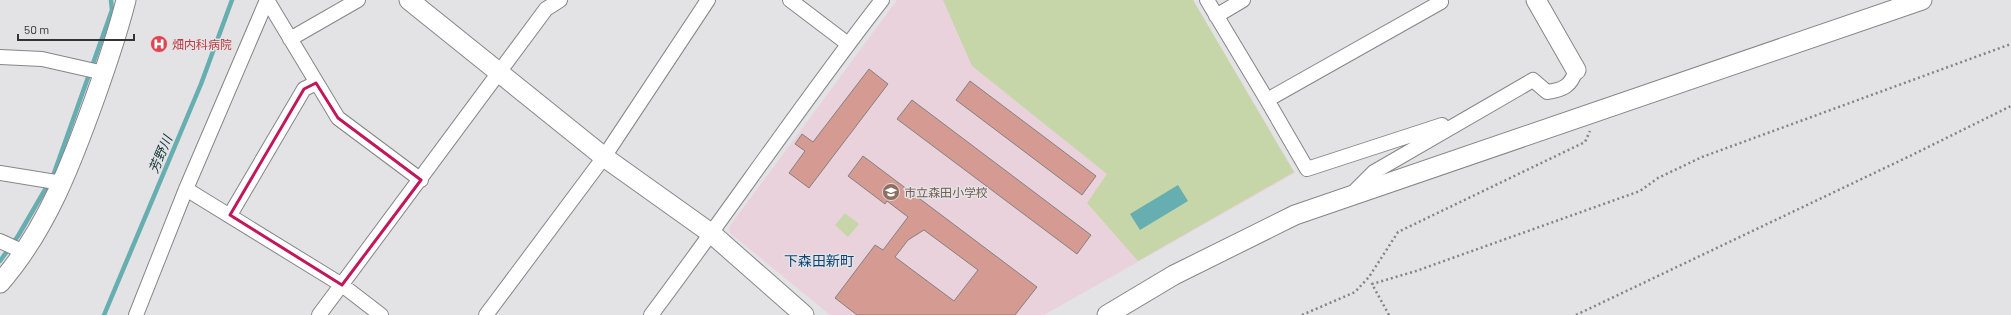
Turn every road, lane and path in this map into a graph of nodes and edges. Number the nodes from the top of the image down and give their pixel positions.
1 (126, 0) edge
2 (358, 0) edge
3 (409, 0) edge
4 (560, 0) edge
5 (708, 0) edge
6 (790, 0) edge
7 (882, 0) edge
8 (1207, 0) edge
9 (1243, 0) edge
10 (1440, 0) edge
11 (1896, 0) edge
12 (1922, 0) edge
13 (1539, 1) edge
14 (1216, 16) junction
15 (1846, 27) junction
16 (290, 39) junction
17 (848, 44) junction
18 (2011, 44) edge
19 (0, 57) edge
20 (1576, 70) joint
21 (104, 73) junction
22 (499, 73) junction
23 (316, 83) junction
24 (1268, 100) junction
25 (2011, 106) edge
26 (1600, 111) junction
27 (1471, 115) junction
28 (604, 157) junction
29 (0, 173) edge
30 (421, 180) junction
31 (62, 183) junction
32 (186, 189) junction
33 (1350, 196) junction
34 (230, 216) junction
35 (712, 234) junction
36 (0, 241) edge
37 (24, 252) junction
38 (0, 283) edge
39 (342, 285) junction
40 (136, 315) edge
41 (319, 315) edge
42 (381, 315) edge
43 (486, 315) edge
44 (650, 315) edge
45 (804, 315) edge
46 (1107, 315) edge
47 (1302, 315) edge
48 (1389, 315) edge
49 (1576, 315) edge

1 - 21 street
2 - 16 street
3 - 22 street
4 - 22 street
5 - 28 street
6 - 17 street
7 - 17 street
8 - 14 street
9 - 14 street
10 - 24 street
11 - 15 street
12 - 15 street
13 - 20 street
14 - 24 street
15 - 26 street
16 - 23 street
16 - 32 street
17 - 35 street
18 - 48 path
19 - 21 street
20 - 27 street
21 - 31 street
22 - 28 street
22 - 30 street
23 - 30 street
23 - 34 street
24 - 27 street
25 - 49 path
26 - 33 street
26 - 47 path
27 - 33 street
28 - 35 street
28 - 43 street
29 - 31 street
30 - 39 street
31 - 37 street
32 - 34 street
32 - 40 street
33 - 46 street
34 - 39 street
35 - 44 street
35 - 45 street
36 - 37 street
37 - 38 street
39 - 41 street
39 - 42 street

